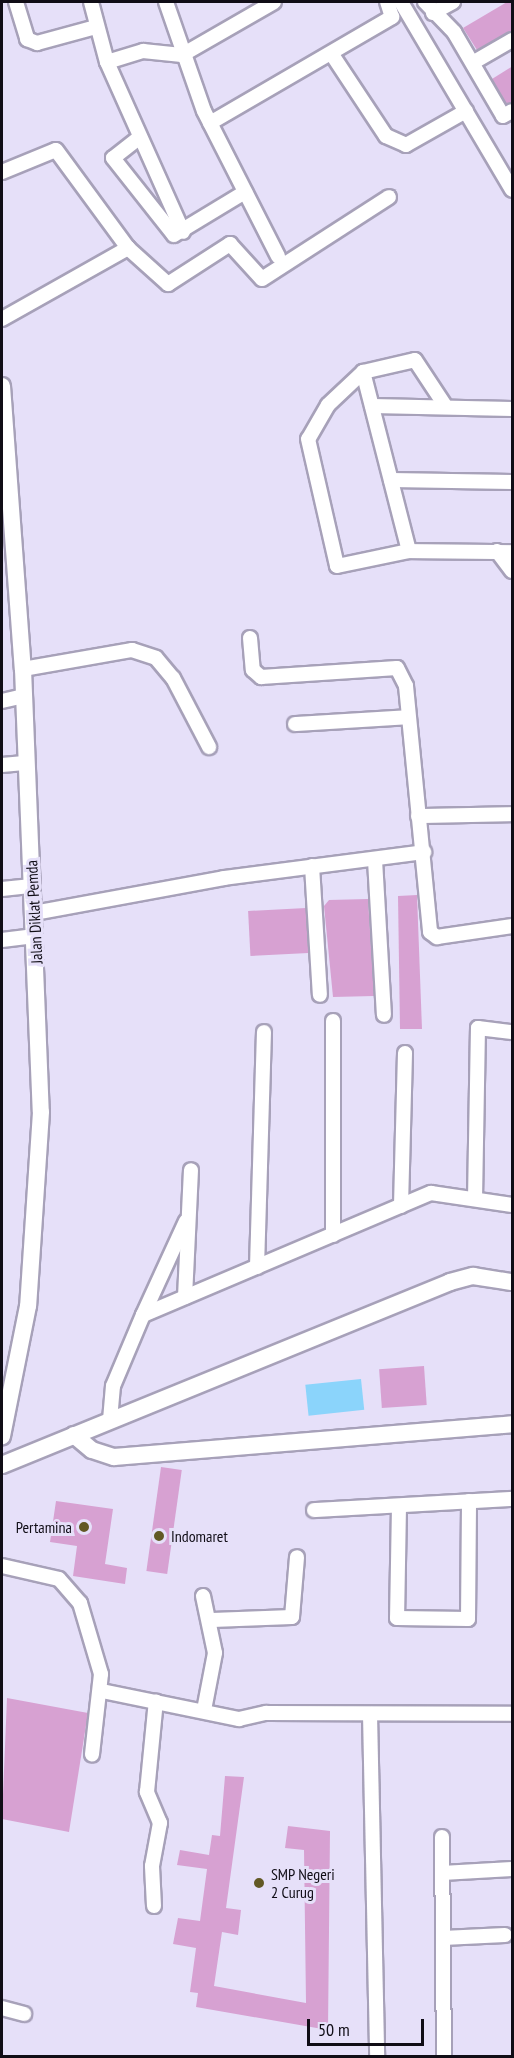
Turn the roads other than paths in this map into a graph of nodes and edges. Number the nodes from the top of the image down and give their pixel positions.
1 (16, 2) edge
2 (91, 2) edge
3 (166, 2) edge
4 (274, 2) edge
5 (387, 2) edge
6 (400, 2) edge
7 (453, 2) edge
8 (429, 7) edge
9 (96, 27) junction
10 (513, 40) edge
11 (182, 55) junction
12 (333, 56) junction
13 (107, 62) junction
14 (474, 62) junction
15 (466, 111) junction
16 (513, 111) edge
17 (210, 123) junction
18 (140, 137) junction
19 (2, 172) edge
20 (513, 190) edge
21 (245, 192) junction
22 (389, 197) dead end
23 (183, 232) junction
24 (128, 248) junction
25 (278, 256) dead end
26 (2, 319) edge
27 (363, 372) junction
28 (2, 386) edge
29 (372, 406) junction
30 (446, 407) junction
31 (513, 409) edge
32 (5, 466) edge
33 (391, 480) junction
34 (513, 482) edge
35 (8, 532) edge
36 (497, 550) junction
37 (408, 551) junction
38 (513, 552) edge
39 (513, 571) edge
40 (250, 638) dead end
41 (23, 669) junction
42 (24, 696) junction
43 (2, 701) edge
44 (408, 717) junction
45 (295, 724) dead end
46 (209, 747) dead end
47 (27, 763) junction
48 (2, 765) edge
49 (513, 814) edge
50 (418, 816) junction
51 (424, 852) junction
52 (375, 860) junction
53 (312, 866) junction
54 (32, 886) junction
55 (2, 889) edge
56 (34, 913) junction
57 (513, 926) edge
58 (35, 936) junction
59 (2, 940) edge
60 (320, 995) dead end
61 (384, 1015) dead end
62 (333, 1021) dead end
63 (264, 1032) dead end
64 (513, 1032) edge
65 (405, 1053) dead end
66 (191, 1170) dead end
67 (475, 1199) junction
68 (513, 1205) edge
69 (401, 1206) junction
70 (189, 1214) junction
71 (333, 1235) junction
72 (257, 1267) junction
73 (513, 1281) edge
74 (185, 1297) junction
75 (143, 1315) junction
76 (110, 1420) junction
77 (513, 1424) edge
78 (3, 1426) edge
79 (74, 1435) junction
80 (2, 1465) edge
81 (513, 1498) edge
82 (468, 1501) junction
83 (399, 1506) junction
84 (314, 1510) dead end
85 (297, 1557) dead end
86 (2, 1566) edge
87 (203, 1596) dead end
88 (213, 1620) junction
89 (102, 1691) junction
90 (156, 1701) junction
91 (204, 1710) junction
92 (370, 1714) junction
93 (513, 1714) edge
94 (92, 1754) dead end
95 (442, 1837) dead end
96 (513, 1869) edge
97 (442, 1873) junction
98 (154, 1906) dead end
99 (505, 1935) dead end
100 (443, 1938) junction
101 (2, 2008) edge
102 (24, 2014) dead end
103 (378, 2056) edge
104 (444, 2056) edge

1 - 9 street
2 - 9 street
3 - 11 street
4 - 11 street
5 - 12 street
6 - 15 street
7 - 8 street
8 - 14 street
9 - 13 street
10 - 14 street
11 - 13 street
11 - 17 street
12 - 15 street
12 - 17 street
13 - 18 street
14 - 16 street
15 - 20 street
17 - 21 street
18 - 23 street
18 - 23 street
19 - 24 street
21 - 23 street
21 - 25 street
22 - 24 street
24 - 26 street
27 - 29 street
27 - 30 street
27 - 37 street
28 - 32 street, Jalan Diklat Pemda
29 - 30 street
29 - 33 street
30 - 31 street
32 - 35 street, Jalan Diklat Pemda
33 - 34 street
33 - 37 street
35 - 41 street, Jalan Diklat Pemda
36 - 37 street
36 - 38 street
36 - 39 street
40 - 44 street
41 - 42 street, Jalan Diklat Pemda
41 - 46 street
42 - 43 street
42 - 47 street, Jalan Diklat Pemda
44 - 45 street
44 - 50 street
47 - 48 street
47 - 54 street, Jalan Diklat Pemda
49 - 50 street
50 - 51 street
51 - 52 street
51 - 57 street
52 - 53 street
52 - 61 street
53 - 56 street
53 - 60 street
54 - 55 street
54 - 56 street, Jalan Diklat Pemda
56 - 58 street, Jalan Diklat Pemda
58 - 59 street
58 - 78 street, Jalan Diklat Pemda
62 - 71 street
63 - 72 street
64 - 67 street
65 - 69 street
66 - 70 street
67 - 68 street
67 - 69 street
69 - 71 street
70 - 74 street
70 - 75 street
71 - 72 street
72 - 74 street
73 - 76 street
74 - 75 street
75 - 76 street
76 - 79 street
77 - 79 street
79 - 80 street
81 - 82 street
82 - 83 street
82 - 83 street
83 - 84 street
85 - 88 street
86 - 89 street
87 - 88 street
88 - 91 street
89 - 90 street
89 - 94 street
90 - 91 street
90 - 98 street
91 - 92 street
92 - 93 street
92 - 103 street
95 - 97 street
96 - 97 street
97 - 100 street
99 - 100 street
100 - 104 street
101 - 102 street

